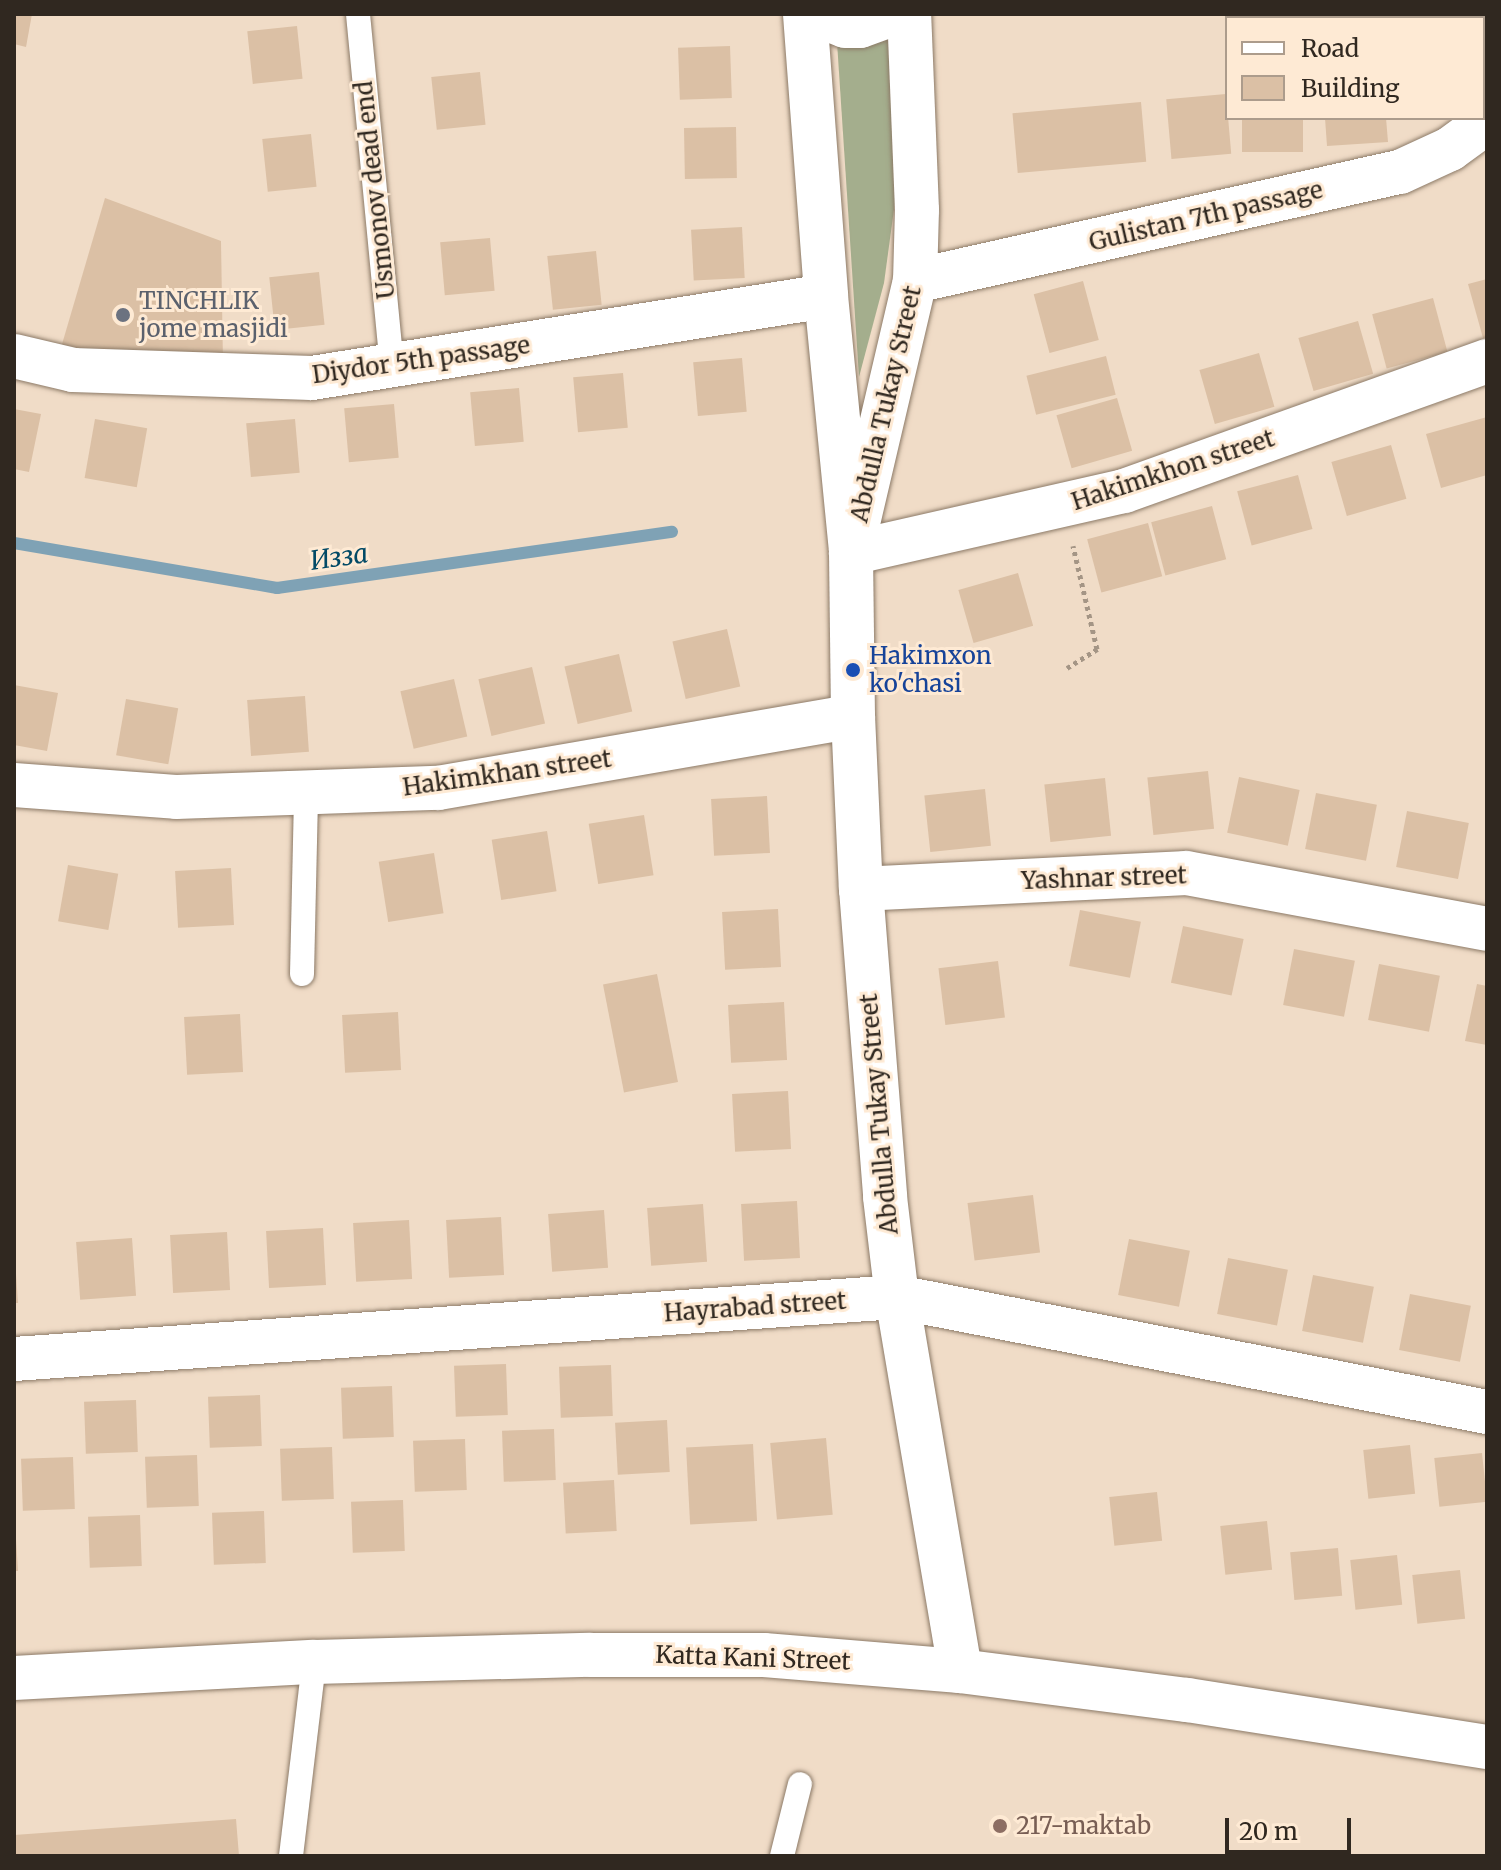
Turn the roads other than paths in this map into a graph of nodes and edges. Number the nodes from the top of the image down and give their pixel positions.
1 (358, 14) edge
2 (805, 14) edge
3 (814, 14) edge
4 (893, 14) edge
5 (909, 14) edge
6 (1480, 120) edge
7 (915, 281) junction
8 (826, 296) junction
9 (14, 356) edge
10 (1487, 361) edge
11 (392, 366) junction
12 (851, 553) junction
13 (853, 716) junction
14 (14, 785) edge
15 (306, 795) junction
16 (861, 889) junction
17 (1487, 929) edge
18 (302, 974) dead end
19 (897, 1297) junction
20 (14, 1359) edge
21 (1487, 1412) edge
22 (314, 1662) junction
23 (960, 1671) junction
24 (14, 1678) edge
25 (1487, 1747) edge
26 (800, 1784) dead end
27 (291, 1856) edge
28 (782, 1856) edge

1 - 11 lane, Usmonov dead end
2 - 8 street, Abdulla Tukay Street
3 - 4 street
5 - 7 street, Abdulla Tukay Street
6 - 7 street, Gulistan 7th passage
7 - 12 street, Abdulla Tukay Street
8 - 11 street, Diydor 5th passage
8 - 12 street, Abdulla Tukay Street
9 - 11 street, Diydor 5th passage
10 - 12 street, Hakimkhon street
12 - 13 street, Abdulla Tukay Street
13 - 15 street, Hakimkhаn street
13 - 16 street, Abdulla Tukay Street
14 - 15 street, Hakimkhаn street
15 - 18 lane
16 - 17 street, Yashnar street
16 - 19 street, Abdulla Tukay Street
19 - 20 street, Hayrabad street
19 - 21 street, Hayrabad street
19 - 23 street, Abdulla Tukay Street
22 - 23 street, Katta Kani Street
22 - 24 street, Katta Kani Street
22 - 27 lane
23 - 25 street, Katta Kani Street
26 - 28 lane

